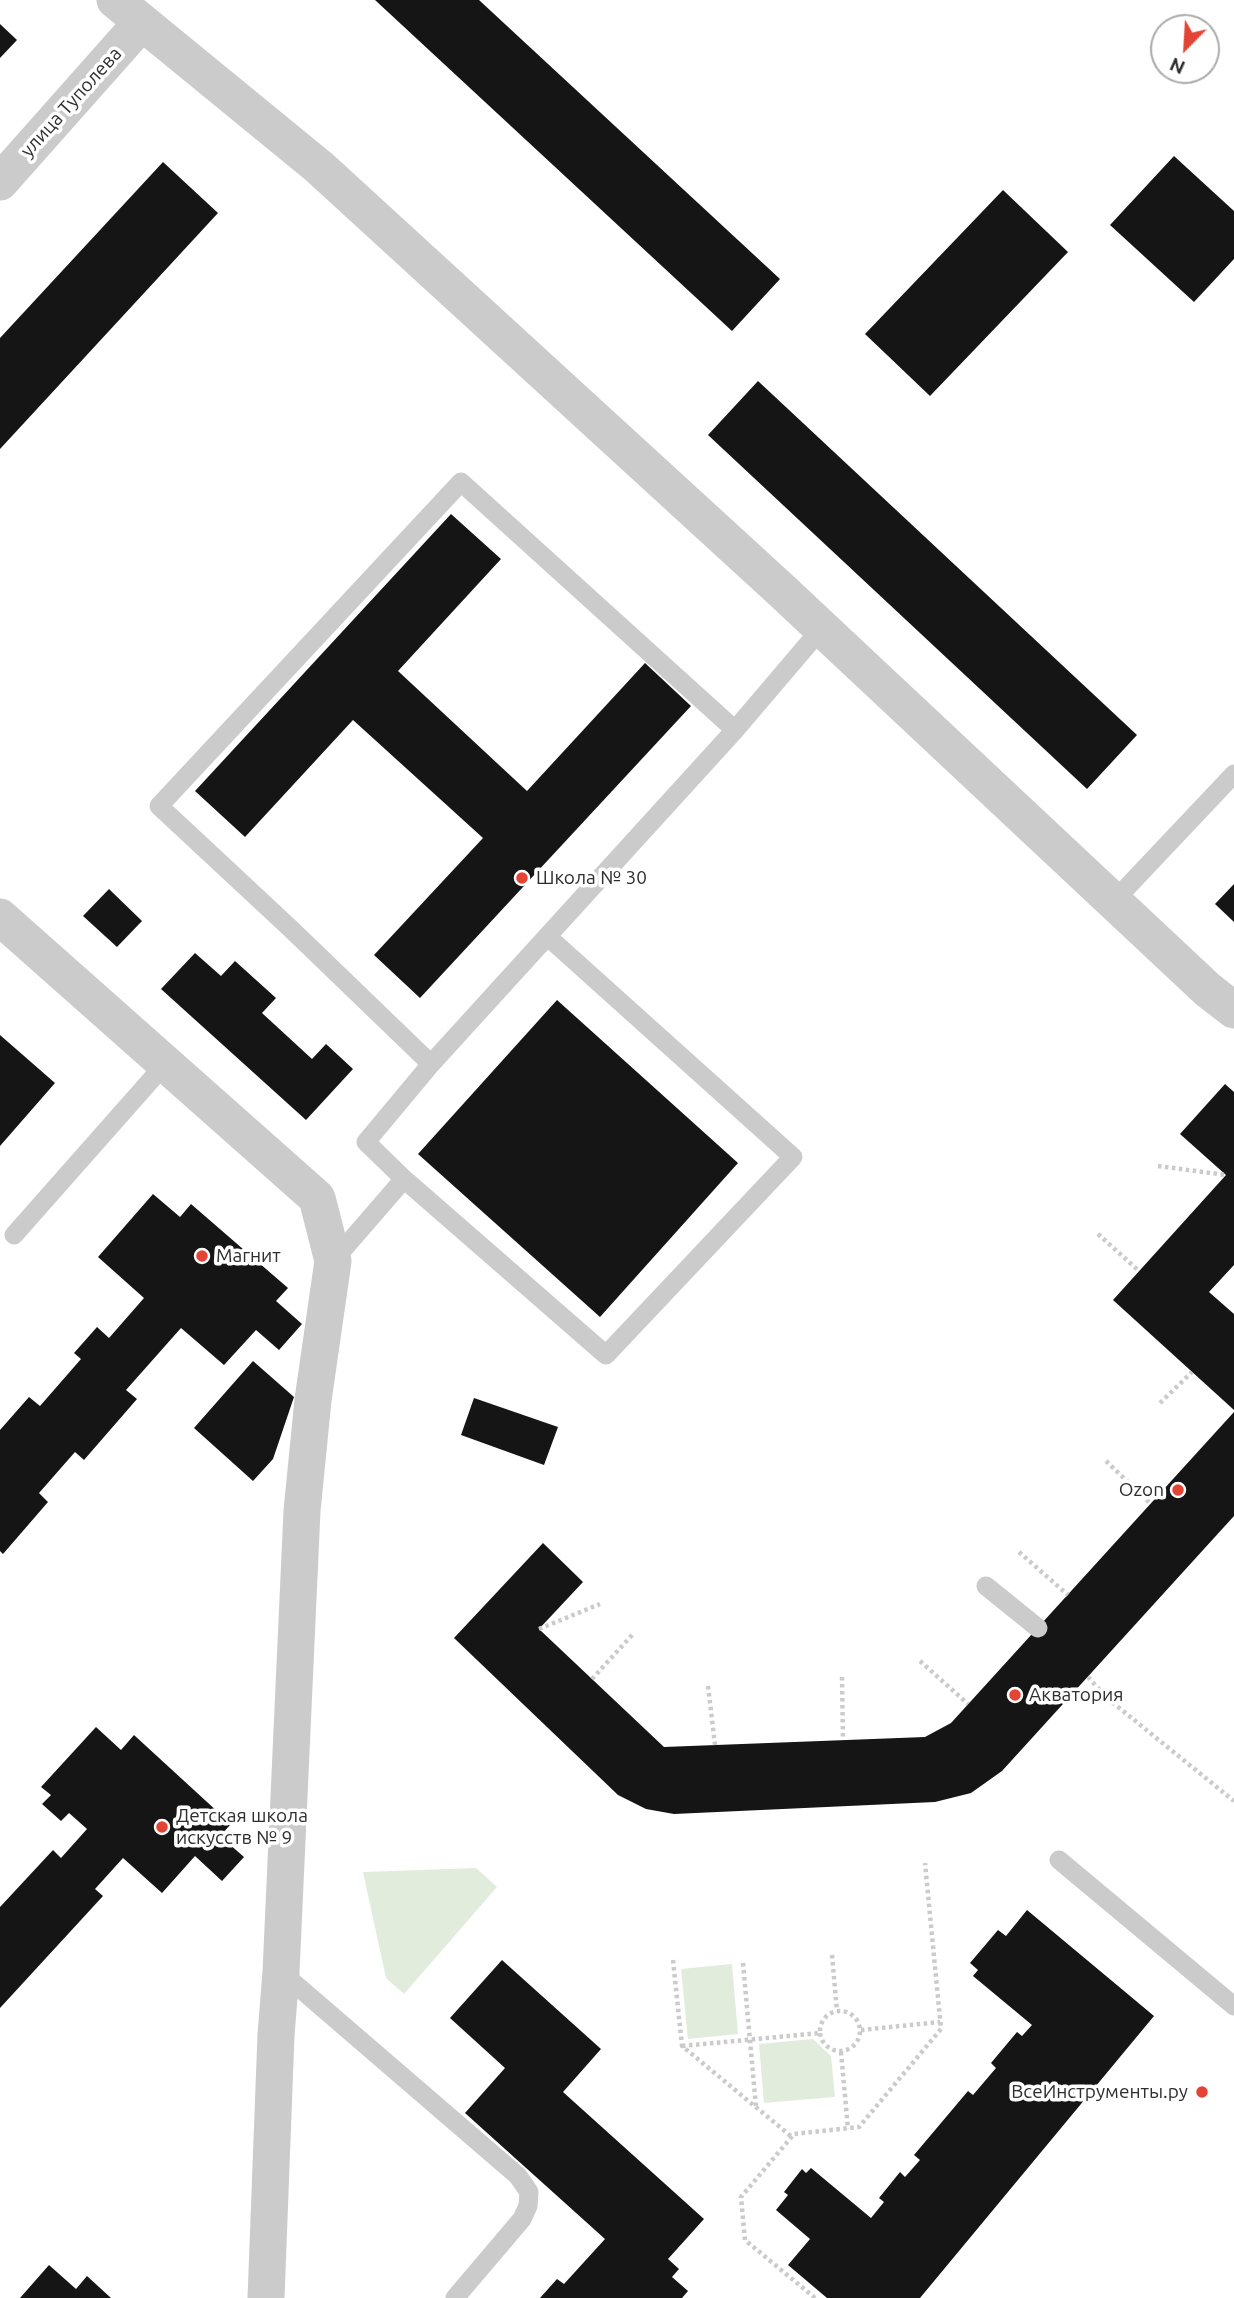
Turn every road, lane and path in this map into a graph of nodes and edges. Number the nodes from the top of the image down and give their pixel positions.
1 (128, 11) edge
2 (0, 181) edge
3 (821, 629) junction
4 (734, 730) junction
5 (1234, 774) edge
6 (1113, 902) junction
7 (0, 917) edge
8 (547, 936) junction
9 (1234, 1010) edge
10 (166, 1063) junction
11 (431, 1064) junction
12 (1158, 1166) dead end
13 (1226, 1175) dead end
14 (404, 1179) junction
15 (1098, 1234) dead end
16 (14, 1235) dead end
17 (333, 1261) junction
18 (1139, 1271) dead end
19 (1192, 1372) dead end
20 (1160, 1404) dead end
21 (1105, 1461) dead end
22 (1151, 1504) dead end
23 (1019, 1552) dead end
24 (986, 1586) dead end
25 (1068, 1595) dead end
26 (600, 1604) dead end
27 (1038, 1628) dead end
28 (539, 1629) dead end
29 (633, 1633) dead end
30 (920, 1661) dead end
31 (842, 1677) dead end
32 (1088, 1677) dead end
33 (592, 1679) dead end
34 (708, 1686) dead end
35 (968, 1704) dead end
36 (843, 1740) dead end
37 (715, 1745) dead end
38 (1234, 1801) edge
39 (1059, 1860) dead end
40 (925, 1863) dead end
41 (832, 1955) dead end
42 (673, 1960) dead end
43 (743, 1963) dead end
44 (281, 1972) junction
45 (1234, 2006) edge
46 (837, 2011) junction
47 (940, 2022) junction
48 (861, 2030) junction
49 (820, 2033) junction
50 (750, 2039) junction
51 (682, 2046) junction
52 (841, 2052) junction
53 (756, 2108) junction
54 (848, 2129) junction
55 (792, 2137) junction
56 (266, 2298) edge
57 (455, 2298) edge
58 (815, 2298) edge

1 - 2 street, улица Туполева
1 - 3 street
3 - 4 lane
3 - 6 street
4 - 8 lane
4 - 11 lane
5 - 6 lane
6 - 9 street
7 - 10 street
8 - 11 lane
8 - 14 lane
10 - 16 lane
10 - 17 street
11 - 14 lane
12 - 13 path
14 - 17 lane
15 - 18 path
17 - 44 street
19 - 20 path
21 - 22 path
23 - 25 path
24 - 27 lane
26 - 28 path
29 - 33 path
30 - 35 path
31 - 36 path
32 - 38 path
34 - 37 path
39 - 45 lane
40 - 47 path
41 - 46 path
42 - 51 path
43 - 50 path
44 - 56 street
44 - 57 lane
46 - 48 path
46 - 49 path
47 - 48 path
47 - 54 path
48 - 52 path
49 - 50 path
49 - 52 path
50 - 51 path
50 - 53 path
51 - 53 path
52 - 54 path
53 - 55 path
54 - 55 path
55 - 58 path

